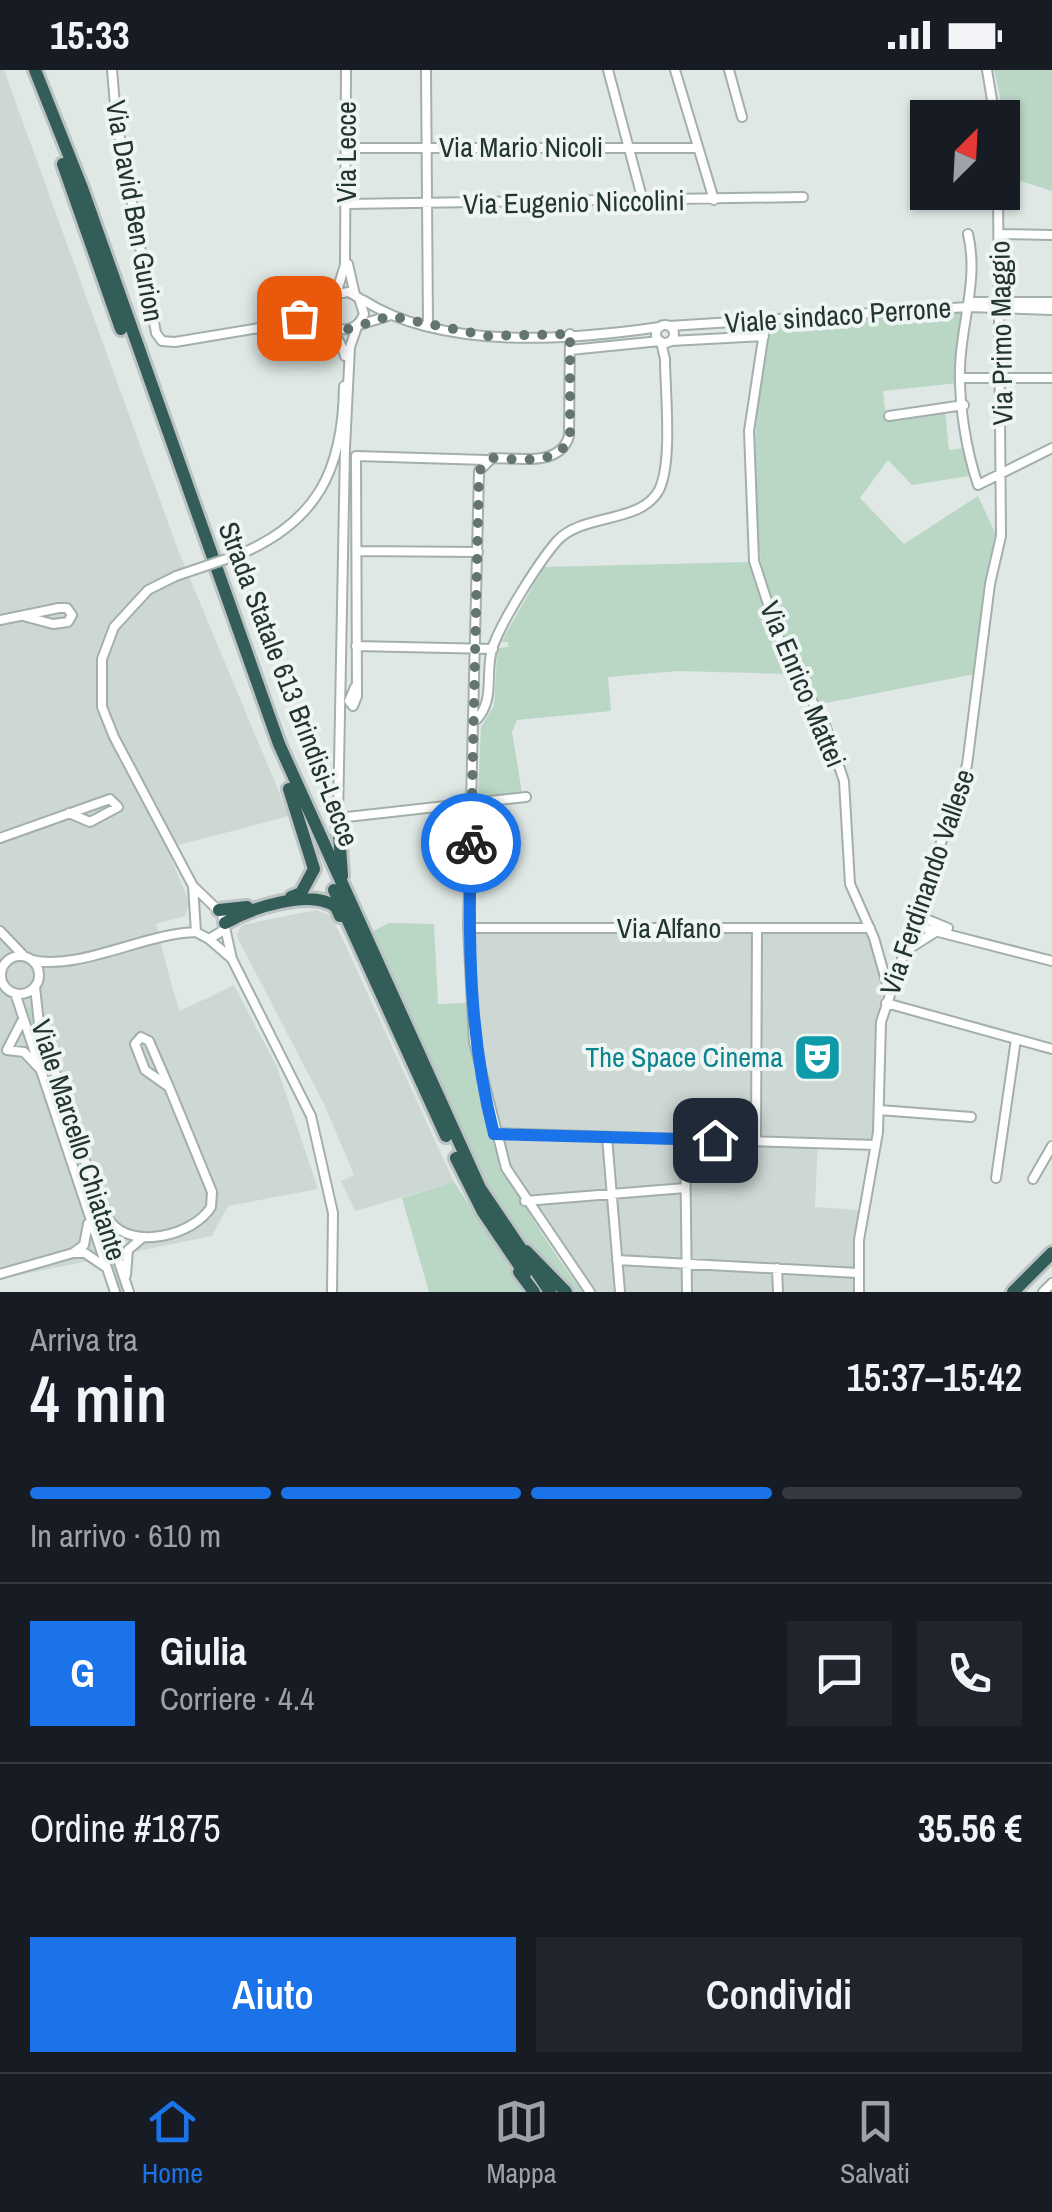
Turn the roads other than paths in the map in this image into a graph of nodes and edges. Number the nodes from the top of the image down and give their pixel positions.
1 (27, 70) edge
2 (35, 70) edge
3 (112, 70) edge
4 (346, 70) edge
5 (426, 70) edge
6 (608, 70) edge
7 (675, 70) edge
8 (729, 70) edge
9 (987, 70) edge
10 (992, 100) edge
11 (742, 117) dead end
12 (426, 147) junction
13 (346, 148) junction
14 (628, 148) junction
15 (697, 148) junction
16 (803, 197) dead end
17 (714, 200) junction
18 (644, 201) junction
19 (346, 204) junction
20 (426, 205) junction
21 (998, 210) edge
22 (968, 234) dead end
23 (999, 234) junction
24 (346, 235) junction
25 (1052, 235) edge
26 (333, 296) junction
27 (357, 296) junction
28 (1052, 302) edge
29 (1001, 305) junction
30 (968, 307) junction
31 (1052, 310) edge
32 (404, 318) junction
33 (766, 318) junction
34 (289, 322) junction
35 (708, 323) junction
36 (331, 326) junction
37 (428, 326) junction
38 (357, 327) junction
39 (664, 327) junction
40 (620, 330) junction
41 (570, 334) junction
42 (764, 336) junction
43 (665, 341) junction
44 (570, 350) junction
45 (345, 356) junction
46 (960, 378) junction
47 (1002, 378) junction
48 (1052, 378) edge
49 (964, 405) junction
50 (889, 416) dead end
51 (1052, 448) edge
52 (344, 456) junction
53 (356, 456) junction
54 (486, 460) junction
55 (1003, 473) junction
56 (357, 551) junction
57 (478, 552) junction
58 (22, 616) junction
59 (0, 620) edge
60 (356, 646) junction
61 (477, 648) junction
62 (493, 649) junction
63 (355, 688) dead end
64 (476, 720) junction
65 (289, 789) junction
66 (526, 797) dead end
67 (473, 802) junction
68 (69, 813) junction
69 (338, 818) junction
70 (0, 838) edge
71 (193, 886) junction
72 (925, 889) junction
73 (221, 918) junction
74 (915, 920) junction
75 (194, 924) junction
76 (468, 928) junction
77 (757, 928) junction
78 (870, 928) junction
79 (942, 928) junction
80 (0, 930) edge
81 (209, 939) junction
82 (370, 948) junction
83 (29, 958) junction
84 (902, 958) junction
85 (232, 959) junction
86 (64, 960) junction
87 (1052, 961) edge
88 (1, 967) edge
89 (37, 984) junction
90 (378, 987) junction
91 (889, 991) junction
92 (14, 993) junction
93 (886, 1003) junction
94 (23, 1017) junction
95 (1016, 1039) junction
96 (1052, 1049) edge
97 (4, 1051) edge
98 (42, 1072) junction
99 (169, 1088) junction
100 (880, 1110) junction
101 (971, 1117) dead end
102 (494, 1134) junction
103 (608, 1137) junction
104 (686, 1140) junction
105 (756, 1141) junction
106 (876, 1145) junction
107 (1052, 1146) edge
108 (464, 1157) junction
109 (996, 1178) dead end
110 (1033, 1180) dead end
111 (685, 1188) junction
112 (612, 1194) junction
113 (526, 1201) junction
114 (87, 1209) junction
115 (102, 1211) junction
116 (142, 1238) junction
117 (73, 1253) junction
118 (1052, 1253) edge
119 (617, 1260) junction
120 (686, 1263) junction
121 (1052, 1263) edge
122 (778, 1268) junction
123 (108, 1271) junction
124 (858, 1273) junction
125 (0, 1274) edge
126 (125, 1280) junction
127 (1052, 1282) edge
128 (115, 1292) edge
129 (129, 1292) edge
130 (332, 1292) edge
131 (536, 1292) edge
132 (550, 1292) edge
133 (566, 1292) edge
134 (590, 1292) edge
135 (620, 1292) edge
136 (686, 1292) edge
137 (778, 1292) edge
138 (859, 1292) edge
139 (1013, 1292) edge
140 (1023, 1292) edge
141 (1043, 1292) edge

1 - 65 highway, Strada Statale 613 Brindisi-Lecce
2 - 82 highway, Strada Statale 613 Brindisi-Lecce
3 - 34 street, Via David Ben Gurion
4 - 13 street, Via Lecce
5 - 12 street
6 - 14 street
7 - 15 street
8 - 11 street
9 - 10 street
12 - 13 street, Via Mario Nicoli
12 - 14 street, Via Mario Nicoli
12 - 20 street
13 - 19 street, Via Lecce
14 - 15 street, Via Mario Nicoli
14 - 18 street
15 - 17 street
16 - 17 street, Via Eugenio Niccolini
17 - 18 street, Via Eugenio Niccolini
18 - 20 street, Via Eugenio Niccolini
19 - 20 street, Via Eugenio Niccolini
19 - 24 street, Via Lecce
20 - 37 street
21 - 23 street, Via Primo Maggio
22 - 30 street
23 - 25 street
23 - 29 street, Via Primo Maggio
24 - 26 street, Via Lecce
24 - 27 street, Via Lecce
26 - 27 street
26 - 34 street, Via David Ben Gurion
26 - 36 street
27 - 32 street, Viale sindaco Perrone
27 - 38 street
28 - 29 street
29 - 30 street, Viale sindaco Perrone
29 - 31 street
29 - 47 street, Via Primo Maggio
30 - 33 street, Viale sindaco Perrone
30 - 46 street
32 - 37 street, Viale sindaco Perrone
32 - 38 street, Viale sindaco Perrone
33 - 35 street, Viale sindaco Perrone
33 - 42 street, Via Enrico Mattei
34 - 36 street, Via David Ben Gurion
35 - 39 street, Viale sindaco Perrone
35 - 43 street, Viale sindaco Perrone
36 - 38 street
36 - 45 street
37 - 41 street, Viale sindaco Perrone
38 - 45 street
38 - 52 street
39 - 40 street, Viale sindaco Perrone
39 - 43 street
39 - 43 street
40 - 41 street, Viale sindaco Perrone
40 - 43 street, Viale sindaco Perrone
41 - 44 street
42 - 43 street
42 - 78 street, Via Enrico Mattei
43 - 44 street
43 - 62 street
44 - 54 street
45 - 71 street, bridge
46 - 47 street
46 - 49 street
47 - 48 street
47 - 55 street, Via Primo Maggio
49 - 50 street
49 - 55 street
51 - 55 street
52 - 53 street
52 - 69 street
53 - 54 street
53 - 56 street
54 - 57 street
55 - 72 street, Via Ferdinando Vallese
56 - 57 street
56 - 60 street
57 - 61 street
58 - 58 street
58 - 59 street
60 - 61 street
60 - 63 street
61 - 62 street
61 - 64 street
62 - 64 street
64 - 67 street
65 - 73 highway
65 - 90 highway, Strada Statale 613 Brindisi-Lecce
66 - 67 street
67 - 69 street
67 - 76 street
68 - 68 street
68 - 70 street
69 - 82 highway
71 - 73 street
71 - 75 street
72 - 74 street, Via Ferdinando Vallese
72 - 79 street
73 - 75 street
73 - 81 street
73 - 85 street
73 - 90 highway
74 - 79 street
74 - 84 street, Via Ferdinando Vallese
75 - 81 street
75 - 86 street
76 - 77 street, Via Alfano
76 - 102 street
77 - 78 street, Via Alfano
77 - 105 street
78 - 91 street, Via Enrico Mattei
79 - 84 street
79 - 87 street
80 - 83 street, Viale Marcello Chiatante
81 - 85 street
82 - 108 highway, Strada Statale 613 Brindisi-Lecce
83 - 86 street
83 - 88 street, Viale Marcello Chiatante
83 - 89 street, Viale Marcello Chiatante
84 - 91 street, Via Ferdinando Vallese
85 - 130 street
86 - 89 street
88 - 92 street, Viale Marcello Chiatante
89 - 92 street, Viale Marcello Chiatante
89 - 115 street, Viale Marcello Chiatante
90 - 131 highway, Strada Statale 613 Brindisi-Lecce
91 - 93 street, Via Ferdinando Vallese
92 - 94 street, Viale Marcello Chiatante
93 - 95 street
93 - 100 street, Via Ferdinando Vallese
94 - 97 street
94 - 98 street, Viale Marcello Chiatante
95 - 96 street
95 - 109 street
97 - 98 street
98 - 114 street, Viale Marcello Chiatante
99 - 99 street
99 - 116 street
100 - 101 street
100 - 106 street, Via Ferdinando Vallese
102 - 103 street
102 - 113 street
103 - 104 street
103 - 112 street
104 - 105 street
104 - 111 street
105 - 106 street
106 - 124 street, Via Ferdinando Vallese
107 - 110 street
108 - 132 highway, Strada Statale 613 Brindisi-Lecce
108 - 133 highway
111 - 112 street
111 - 120 street
112 - 113 street
112 - 119 street
113 - 134 street
114 - 117 street
114 - 123 street, Viale Marcello Chiatante
115 - 116 street
115 - 126 street, Viale Marcello Chiatante
116 - 126 street
117 - 123 street
117 - 125 street
118 - 139 highway
119 - 120 street
119 - 135 street
120 - 122 street
120 - 136 street
121 - 140 highway
122 - 124 street
122 - 137 street
123 - 128 street, Viale Marcello Chiatante
124 - 138 street, Via Ferdinando Vallese
126 - 129 street, Viale Marcello Chiatante
127 - 141 street

